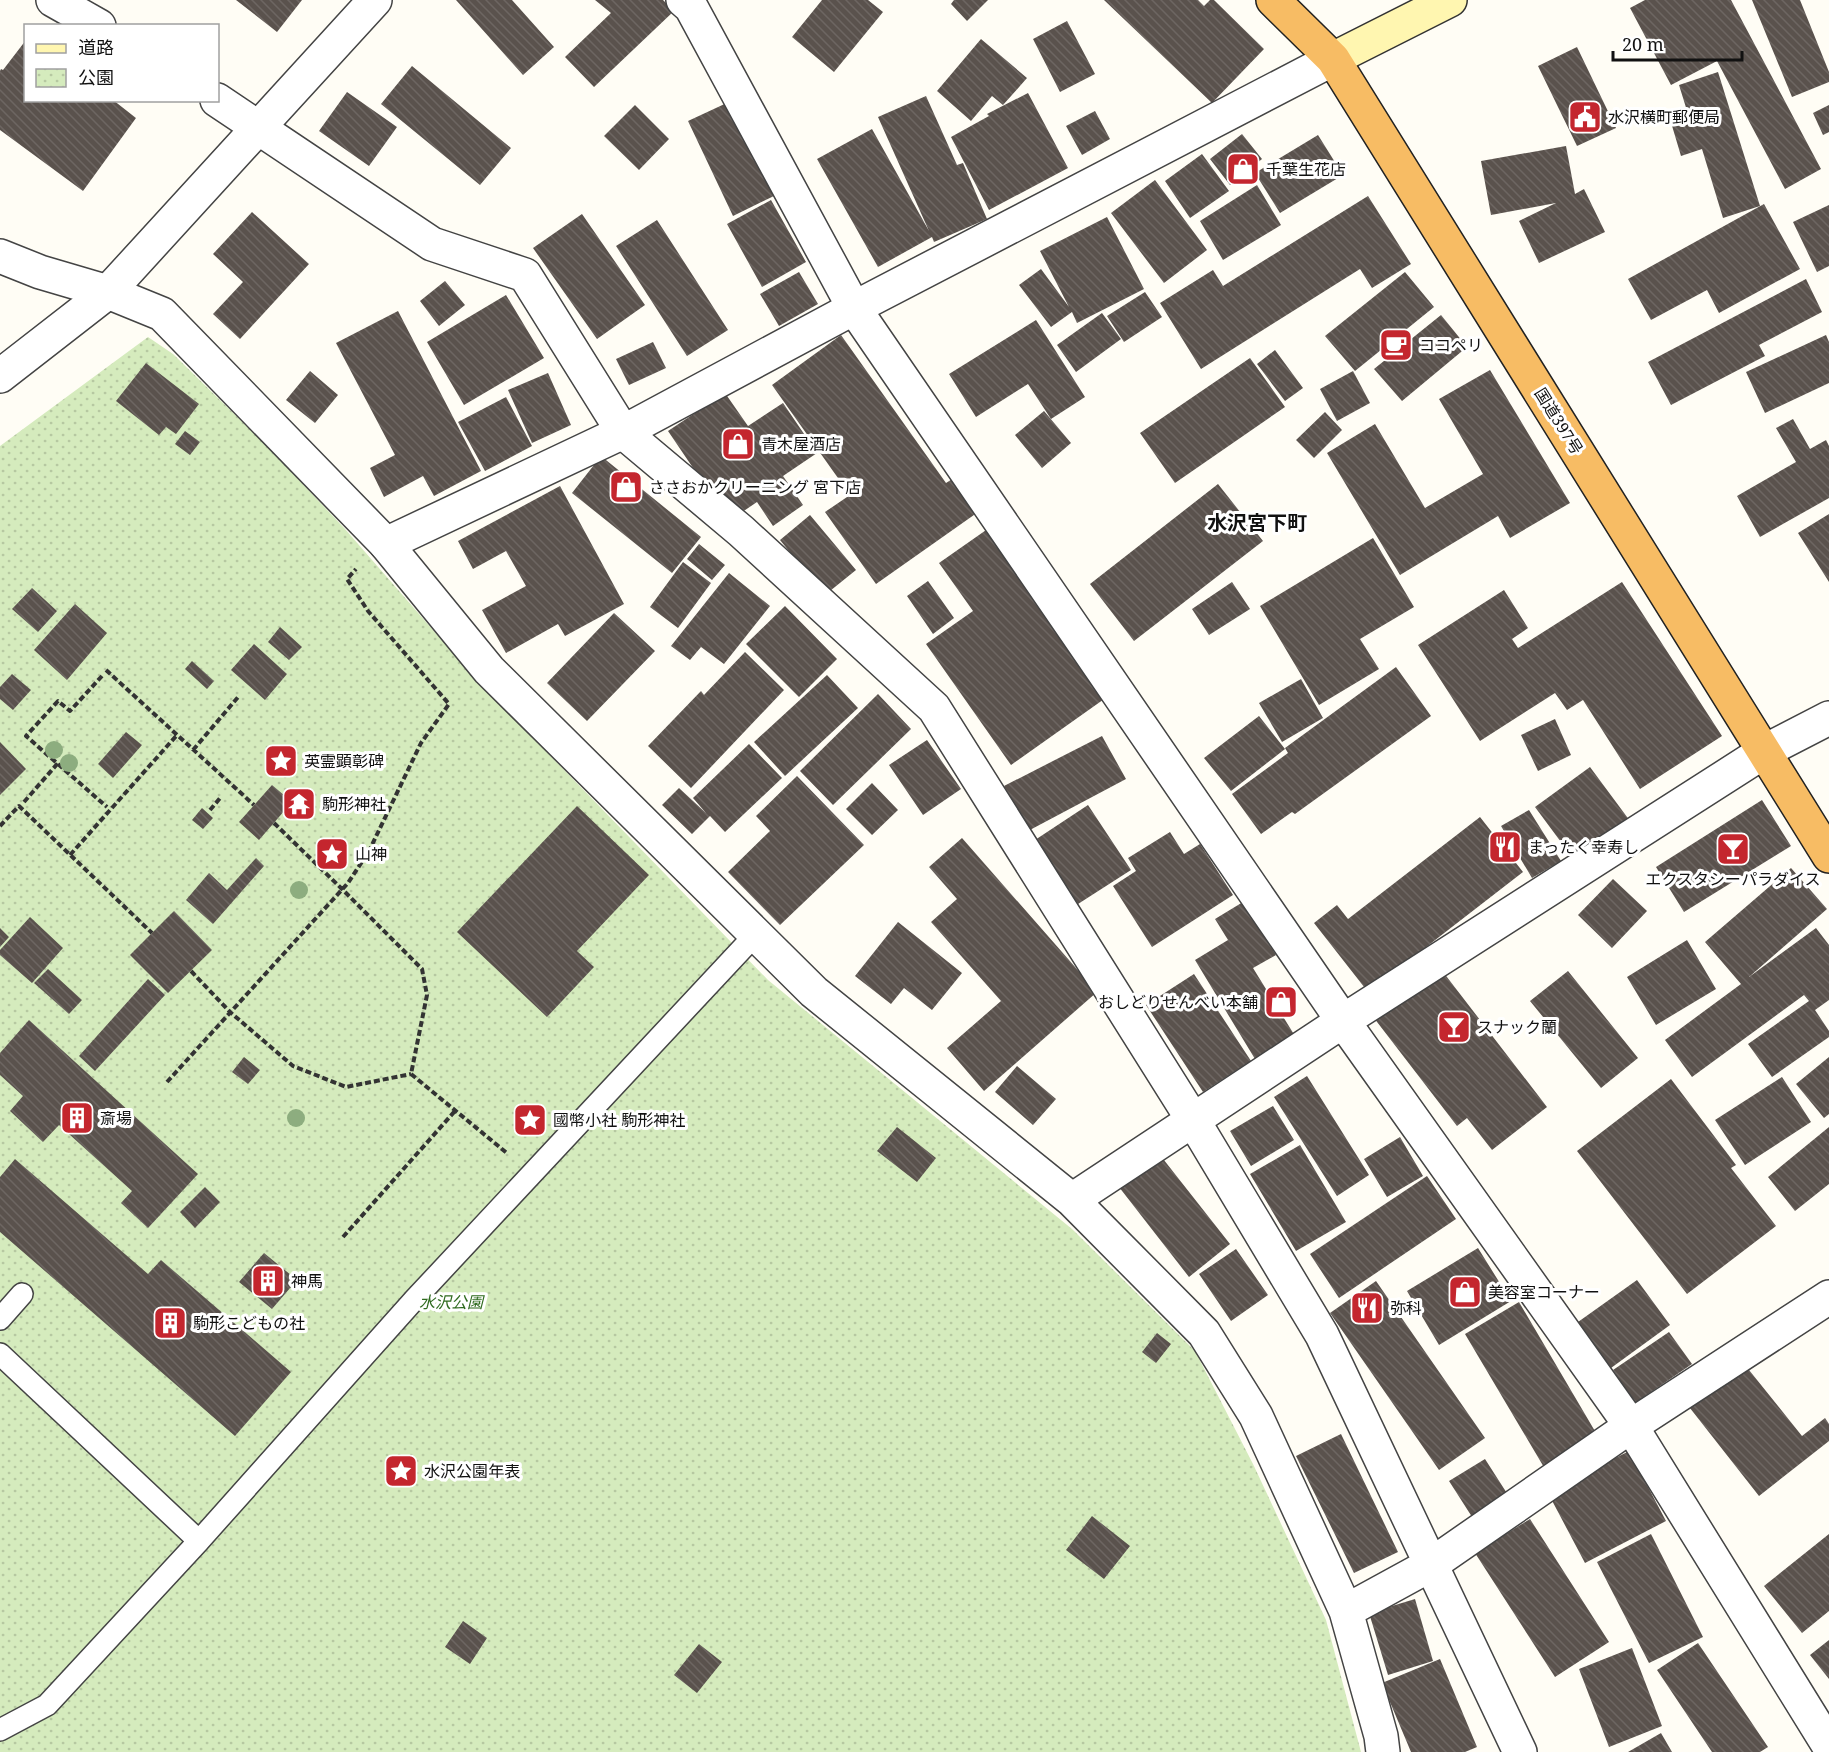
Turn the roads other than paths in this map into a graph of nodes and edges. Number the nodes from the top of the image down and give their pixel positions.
1 (53, 0) edge
2 (375, 0) edge
3 (683, 0) edge
4 (1273, 0) edge
5 (1450, 0) edge
6 (95, 24) edge
7 (1333, 59) junction
8 (219, 101) edge
9 (259, 127) junction
10 (0, 256) edge
11 (108, 292) junction
12 (854, 308) junction
13 (0, 376) edge
14 (623, 432) junction
15 (384, 541) junction
16 (1829, 718) edge
17 (1765, 752) junction
18 (1829, 856) edge
19 (755, 935) junction
20 (1342, 1021) junction
21 (1193, 1120) junction
22 (1072, 1200) junction
23 (22, 1294) dead end
24 (1829, 1297) edge
25 (0, 1319) edge
26 (0, 1354) edge
27 (1631, 1426) junction
28 (200, 1541) junction
29 (1432, 1564) junction
30 (1346, 1611) junction
31 (0, 1730) edge
32 (1829, 1746) edge
33 (1383, 1752) edge
34 (1520, 1752) edge

1 - 6 street
2 - 9 street
3 - 12 street
4 - 7 highway, 国道397号
5 - 7 main road
7 - 12 street
7 - 17 highway, 国道397号
8 - 9 street
9 - 11 street
9 - 14 street
10 - 11 street
11 - 13 street
11 - 15 street
12 - 14 street
12 - 20 street
14 - 15 street
14 - 21 street
15 - 19 street
16 - 17 street
17 - 18 highway, 国道397号
17 - 20 street
19 - 22 street
19 - 28 lane
20 - 21 street
20 - 27 street
21 - 22 street
21 - 29 street
22 - 30 street
23 - 25 lane
24 - 27 street
26 - 28 lane
27 - 29 street
27 - 32 street
28 - 31 lane
29 - 30 street
29 - 34 street
30 - 33 street

